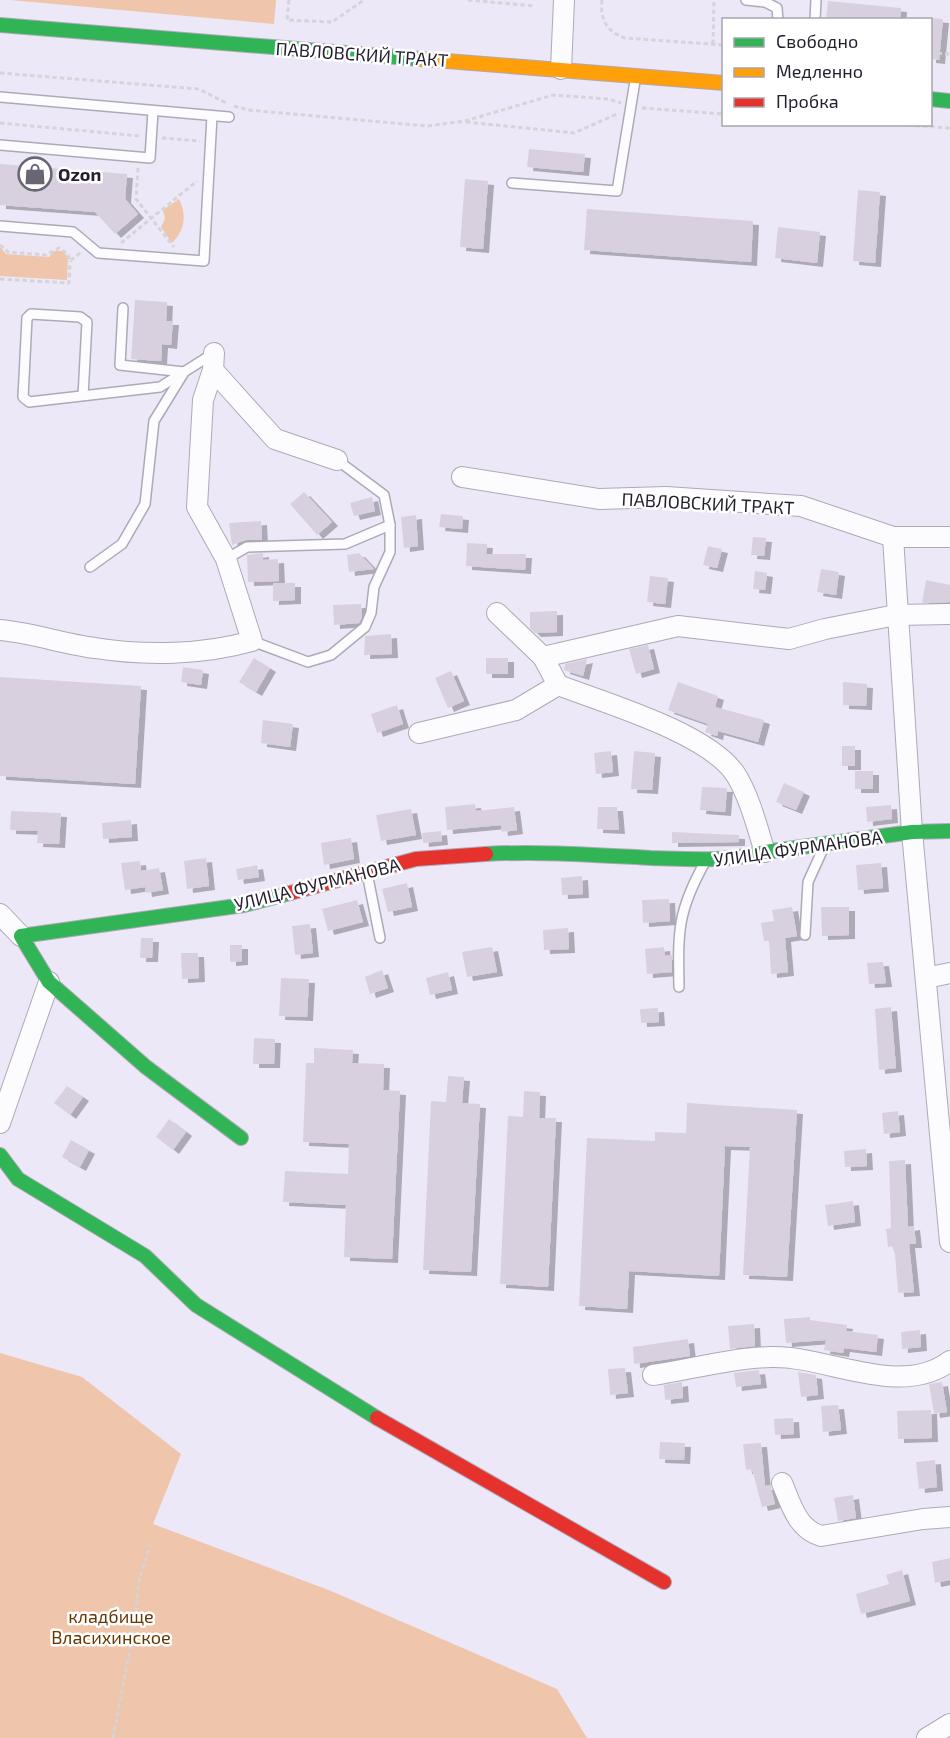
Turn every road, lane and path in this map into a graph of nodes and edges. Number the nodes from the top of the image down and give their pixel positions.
1 (288, 0) edge
2 (364, 0) edge
3 (468, 0) edge
4 (564, 0) edge
5 (602, 0) edge
6 (714, 0) edge
7 (746, 0) edge
8 (816, 0) edge
9 (535, 6) dead end
10 (778, 18) edge
11 (815, 18) edge
12 (0, 25) edge
13 (713, 44) junction
14 (722, 45) edge
15 (932, 53) edge
16 (950, 54) edge
17 (561, 69) junction
18 (0, 73) edge
19 (635, 76) junction
20 (722, 83) edge
21 (0, 98) edge
22 (932, 99) edge
23 (950, 101) edge
24 (632, 107) junction
25 (153, 111) junction
26 (722, 114) edge
27 (212, 116) junction
28 (229, 117) dead end
29 (465, 121) junction
30 (0, 123) edge
31 (922, 126) edge
32 (950, 128) edge
33 (152, 137) junction
34 (211, 141) junction
35 (0, 146) edge
36 (140, 158) junction
37 (209, 170) junction
38 (512, 183) dead end
39 (151, 218) junction
40 (0, 226) edge
41 (0, 245) edge
42 (90, 246) junction
43 (108, 254) junction
44 (183, 260) junction
45 (70, 261) junction
46 (0, 279) edge
47 (123, 308) dead end
48 (213, 362) junction
49 (184, 372) junction
50 (83, 396) junction
51 (337, 460) joint
52 (462, 477) dead end
53 (390, 525) junction
54 (893, 537) junction
55 (950, 537) edge
56 (226, 559) junction
57 (90, 567) dead end
58 (497, 613) dead end
59 (950, 614) edge
60 (896, 615) junction
61 (0, 630) edge
62 (252, 641) junction
63 (543, 657) junction
64 (558, 685) junction
65 (419, 733) dead end
66 (950, 831) edge
67 (912, 832) junction
68 (825, 844) junction
69 (765, 852) junction
70 (706, 860) junction
71 (366, 871) junction
72 (0, 914) edge
73 (805, 935) dead end
74 (21, 936) junction
75 (380, 938) dead end
76 (950, 974) edge
77 (926, 978) junction
78 (49, 982) junction
79 (679, 987) dead end
80 (0, 1123) edge
81 (241, 1138) dead end
82 (945, 1151) edge
83 (0, 1155) edge
84 (950, 1242) edge
85 (950, 1361) edge
86 (653, 1375) dead end
87 (782, 1483) dead end
88 (950, 1517) edge
89 (150, 1545) dead end
90 (664, 1582) dead end
91 (950, 1724) edge
92 (113, 1738) edge
93 (927, 1738) edge

1 - 2 path
3 - 9 path
4 - 17 street
5 - 13 path
6 - 13 path
7 - 10 lane
8 - 11 lane
12 - 17 street, ПАВЛОВСКИЙ ТРАКТ
13 - 14 path
15 - 16 path
17 - 19 street, ПАВЛОВСКИЙ ТРАКТ
18 - 29 path
19 - 20 street, ПАВЛОВСКИЙ ТРАКТ
19 - 24 lane
21 - 25 lane
22 - 23 street
24 - 26 path
24 - 29 path
24 - 29 path
24 - 38 lane
25 - 27 lane
25 - 33 lane
27 - 28 lane
27 - 34 lane
30 - 33 path
31 - 32 path
33 - 34 path
33 - 36 lane
34 - 37 lane
35 - 36 lane
36 - 39 path
37 - 39 path
37 - 44 lane
39 - 43 path
39 - 44 path
40 - 42 lane
41 - 45 path
42 - 43 lane
42 - 45 path
43 - 44 lane
45 - 46 path
47 - 49 lane
48 - 49 lane
48 - 51 street
48 - 56 street
49 - 50 lane
49 - 57 lane
50 - 50 lane
51 - 53 lane
52 - 54 street, ПАВЛОВСКИЙ ТРАКТ
53 - 56 lane
53 - 62 lane
54 - 55 street, ПАВЛОВСКИЙ ТРАКТ
54 - 60 street
56 - 62 street
58 - 63 street
59 - 60 street
60 - 63 street
60 - 67 street
61 - 62 street
63 - 64 street
64 - 65 street
64 - 69 street
66 - 67 street, УЛИЦА ФУРМАНОВА
67 - 68 street, УЛИЦА ФУРМАНОВА
67 - 77 street
68 - 69 street, УЛИЦА ФУРМАНОВА
68 - 73 lane
69 - 70 street, УЛИЦА ФУРМАНОВА
70 - 71 street, УЛИЦА ФУРМАНОВА
70 - 79 lane
71 - 74 street, УЛИЦА ФУРМАНОВА
71 - 75 lane
72 - 74 street
74 - 78 street
76 - 77 street
77 - 82 street
78 - 80 street
78 - 81 street
82 - 84 street
83 - 90 street
85 - 86 street
87 - 88 street
89 - 92 path
91 - 93 street

